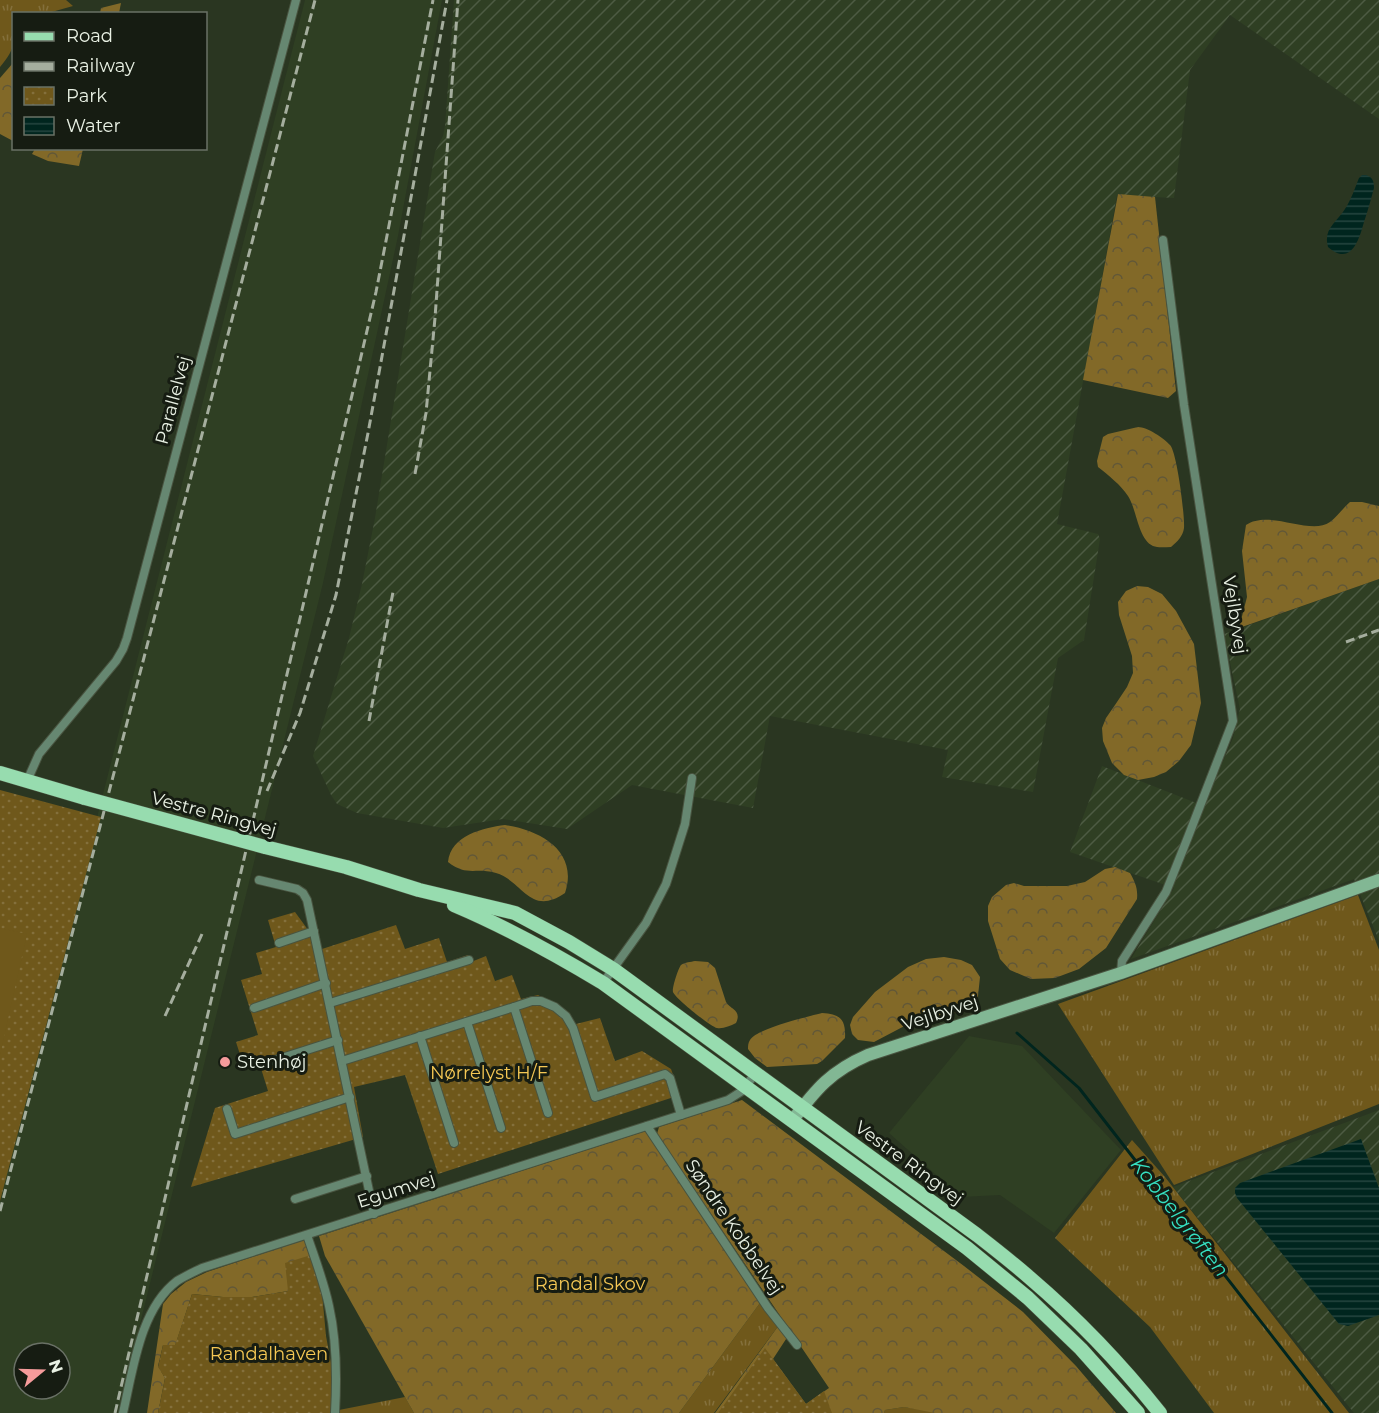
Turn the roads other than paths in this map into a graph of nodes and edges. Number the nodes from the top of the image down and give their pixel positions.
1 (296, 0) edge
2 (1163, 240) dead end
3 (0, 773) edge
4 (692, 778) dead end
5 (27, 781) junction
6 (259, 880) dead end
7 (1379, 880) edge
8 (419, 890) junction
9 (314, 931) junction
10 (279, 942) dead end
11 (470, 960) dead end
12 (613, 969) junction
13 (1121, 973) junction
14 (326, 983) junction
15 (603, 983) junction
16 (330, 1003) junction
17 (514, 1006) junction
18 (254, 1008) dead end
19 (467, 1022) junction
20 (420, 1036) junction
21 (338, 1040) junction
22 (342, 1061) junction
23 (266, 1063) dead end
24 (755, 1074) junction
25 (746, 1087) junction
26 (350, 1097) junction
27 (802, 1107) junction
28 (227, 1109) dead end
29 (548, 1113) dead end
30 (681, 1115) junction
31 (792, 1121) junction
32 (647, 1126) junction
33 (501, 1128) dead end
34 (454, 1143) dead end
35 (367, 1176) junction
36 (295, 1199) dead end
37 (374, 1214) junction
38 (307, 1236) junction
39 (797, 1344) dead end
40 (123, 1413) edge
41 (335, 1413) edge
42 (1138, 1413) edge
43 (1160, 1413) edge

1 - 5 street, Parallelvej
2 - 13 street, Vejlbyvej
3 - 5 main road, Vestre Ringvej
4 - 12 street
5 - 8 main road, Vestre Ringvej, bridge
6 - 9 street
7 - 13 street, Vejlbyvej
8 - 12 main road, Vestre Ringvej
8 - 15 main road, Vestre Ringvej
9 - 10 street
9 - 14 street
11 - 16 street
12 - 15 street
12 - 24 main road, Vestre Ringvej
13 - 27 street, Vejlbyvej
14 - 16 street
14 - 18 street
15 - 25 main road, Vestre Ringvej
16 - 21 street
17 - 19 street
17 - 29 street
17 - 30 street
19 - 20 street
19 - 33 street
20 - 22 street
20 - 34 street
21 - 22 street
21 - 23 street
22 - 26 street
24 - 25 street, Egumvej
24 - 27 main road, Vestre Ringvej
25 - 30 street, Egumvej
25 - 31 main road, Vestre Ringvej
26 - 28 street
26 - 35 street
27 - 31 street, Vejlbyvej
27 - 43 main road, Vestre Ringvej
30 - 32 street, Egumvej
31 - 42 main road, Vestre Ringvej
32 - 37 street, Egumvej
32 - 39 street, Søndre Kobbelvej
35 - 36 street
35 - 37 street
37 - 38 street, Egumvej
38 - 40 street, Egumvej
38 - 41 street

